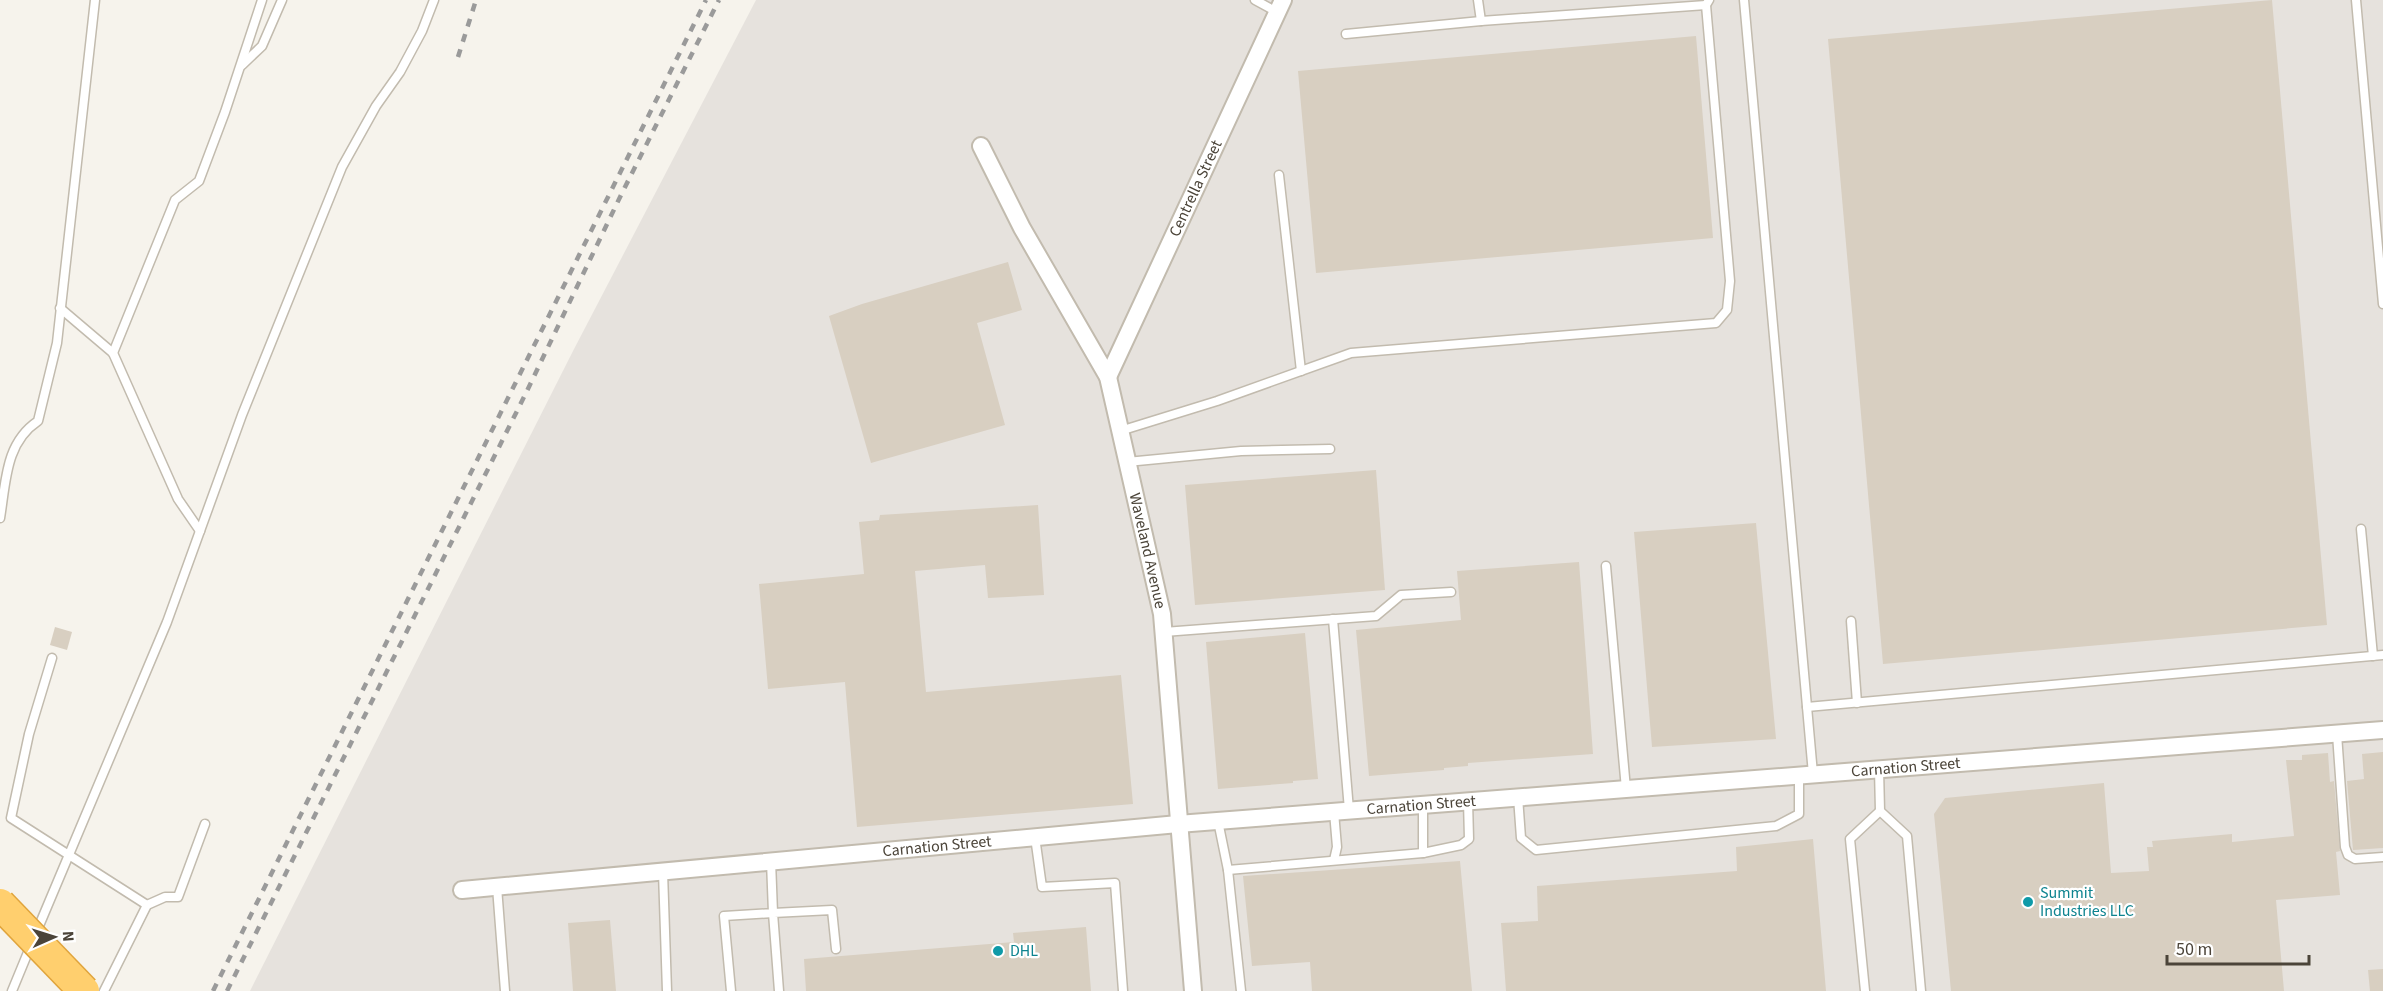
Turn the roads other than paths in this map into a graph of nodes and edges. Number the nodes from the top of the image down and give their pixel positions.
1 (95, 0) edge
2 (262, 0) edge
3 (282, 0) edge
4 (434, 0) edge
5 (1255, 0) edge
6 (1478, 0) edge
7 (1744, 0) edge
8 (2356, 0) edge
9 (1708, 2) edge
10 (1280, 6) edge
11 (1481, 21) junction
12 (1346, 34) dead end
13 (239, 67) junction
14 (981, 146) dead end
15 (1279, 175) dead end
16 (2383, 304) edge
17 (60, 308) junction
18 (113, 353) junction
19 (1301, 371) junction
20 (1108, 377) junction
21 (1120, 432) junction
22 (1330, 449) dead end
23 (1126, 462) junction
24 (0, 518) edge
25 (2361, 529) dead end
26 (201, 531) junction
27 (1606, 566) dead end
28 (1450, 592) dead end
29 (1333, 619) junction
30 (1851, 621) dead end
31 (1164, 632) junction
32 (2383, 655) edge
33 (2373, 656) junction
34 (52, 658) dead end
35 (1857, 703) junction
36 (1807, 707) junction
37 (2383, 730) edge
38 (2337, 734) junction
39 (1879, 769) junction
40 (1806, 775) junction
41 (1626, 789) junction
42 (1518, 797) junction
43 (1468, 801) junction
44 (1423, 805) junction
45 (1342, 811) junction
46 (1880, 811) junction
47 (1218, 820) junction
48 (206, 824) dead end
49 (1178, 824) junction
50 (1035, 837) junction
51 (1423, 853) junction
52 (67, 855) junction
53 (2383, 857) edge
54 (1334, 860) junction
55 (771, 861) junction
56 (1228, 870) junction
57 (663, 872) junction
58 (496, 887) junction
59 (462, 890) dead end
60 (0, 904) edge
61 (147, 905) junction
62 (773, 913) junction
63 (836, 949) dead end
64 (12, 991) edge
65 (84, 991) edge
66 (104, 991) edge
67 (505, 991) edge
68 (667, 991) edge
69 (731, 991) edge
70 (779, 991) edge
71 (1123, 991) edge
72 (1193, 991) edge
73 (1241, 991) edge
74 (1865, 991) edge
75 (1920, 991) edge

1 - 17 lane
2 - 13 lane
3 - 13 lane
4 - 26 lane
5 - 10 lane
6 - 11 lane
7 - 36 lane
8 - 16 lane
9 - 11 lane
9 - 19 lane
10 - 20 street, Centrella Street
11 - 12 lane
13 - 18 lane
14 - 20 street, Waveland Avenue
15 - 19 lane
17 - 18 lane
17 - 24 lane
18 - 26 lane
19 - 21 lane
20 - 21 street, Waveland Avenue
21 - 23 street, Waveland Avenue
22 - 23 lane
23 - 31 street, Waveland Avenue
25 - 33 lane
26 - 52 lane
27 - 41 lane
28 - 29 lane
29 - 31 lane
29 - 45 lane
30 - 35 lane
31 - 49 street, Waveland Avenue
32 - 33 lane
33 - 35 lane
34 - 52 lane
35 - 36 lane
36 - 40 lane
37 - 38 street, Carnation Street
38 - 39 street, Carnation Street
38 - 53 lane
39 - 40 street, Carnation Street
39 - 46 lane
40 - 41 street, Carnation Street
40 - 42 lane
41 - 42 street, Carnation Street
42 - 43 street, Carnation Street
43 - 44 street, Carnation Street
43 - 51 lane
44 - 45 street, Carnation Street
44 - 51 lane
45 - 47 street, Carnation Street
45 - 54 lane
46 - 74 lane
46 - 75 lane
47 - 49 street, Carnation Street
47 - 56 lane
48 - 61 lane
49 - 50 street, Carnation Street
49 - 72 street, Waveland Avenue
50 - 55 street, Carnation Street
50 - 71 lane
51 - 54 lane
52 - 61 lane
52 - 64 lane
54 - 56 lane
55 - 57 street, Carnation Street
55 - 62 lane
56 - 73 lane
57 - 58 street, Carnation Street
57 - 68 lane
58 - 59 street, Carnation Street
58 - 67 lane
60 - 65 highway, bridge
61 - 66 lane
62 - 63 lane
62 - 69 lane
62 - 70 lane

